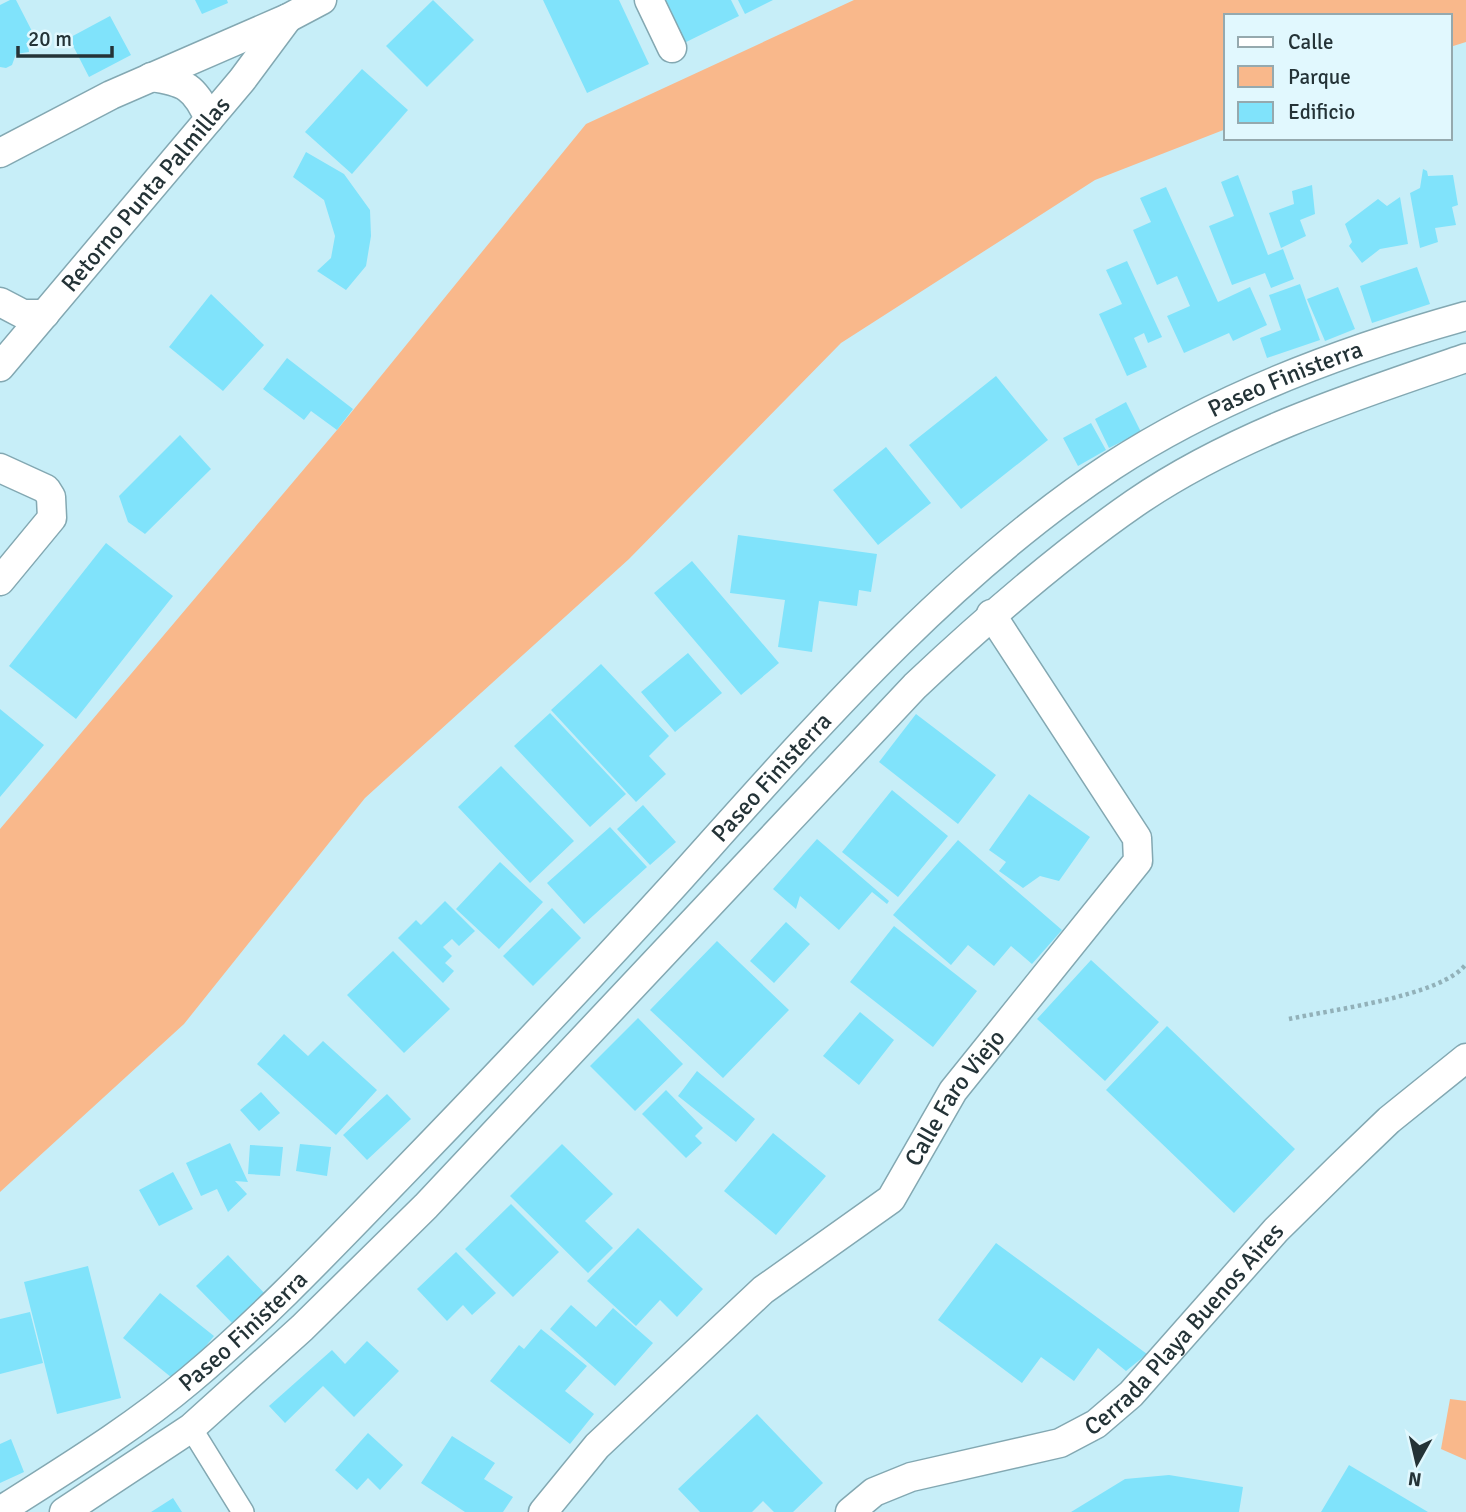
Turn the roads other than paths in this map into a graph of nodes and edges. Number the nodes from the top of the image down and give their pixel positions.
1 (322, 0) edge
2 (649, 0) edge
3 (288, 18) junction
4 (673, 48) dead end
5 (151, 77) junction
6 (209, 119) junction
7 (0, 153) edge
8 (0, 302) edge
9 (45, 314) junction
10 (1466, 316) edge
11 (1466, 358) edge
12 (0, 367) edge
13 (1113, 466) junction
14 (0, 468) edge
15 (1136, 502) junction
16 (0, 581) edge
17 (991, 614) junction
18 (1466, 1058) edge
19 (457, 1117) junction
20 (485, 1141) junction
21 (191, 1428) junction
22 (0, 1511) edge
23 (64, 1512) edge
24 (243, 1512) edge
25 (543, 1512) edge
26 (850, 1512) edge

1 - 3 street, Retorno Punta Palmillas
2 - 4 street
3 - 5 street, Retorno Punta Palmillas
3 - 6 street, Retorno Punta Palmillas
5 - 6 street
5 - 7 street, Retorno Punta Palmillas
6 - 9 street, Retorno Punta Palmillas
8 - 9 street
9 - 12 street, Retorno Punta Palmillas
10 - 13 street, Paseo Finisterra
11 - 15 street, Paseo Finisterra
13 - 15 street
13 - 19 street, Paseo Finisterra
14 - 16 street
15 - 17 street, Paseo Finisterra
17 - 20 street, Paseo Finisterra
17 - 25 street, Calle Faro Viejo
18 - 26 street, Cerrada Playa Buenos Aires
19 - 20 street
19 - 22 street, Paseo Finisterra
20 - 21 street, Paseo Finisterra
21 - 23 street, Paseo Finisterra
21 - 24 street

